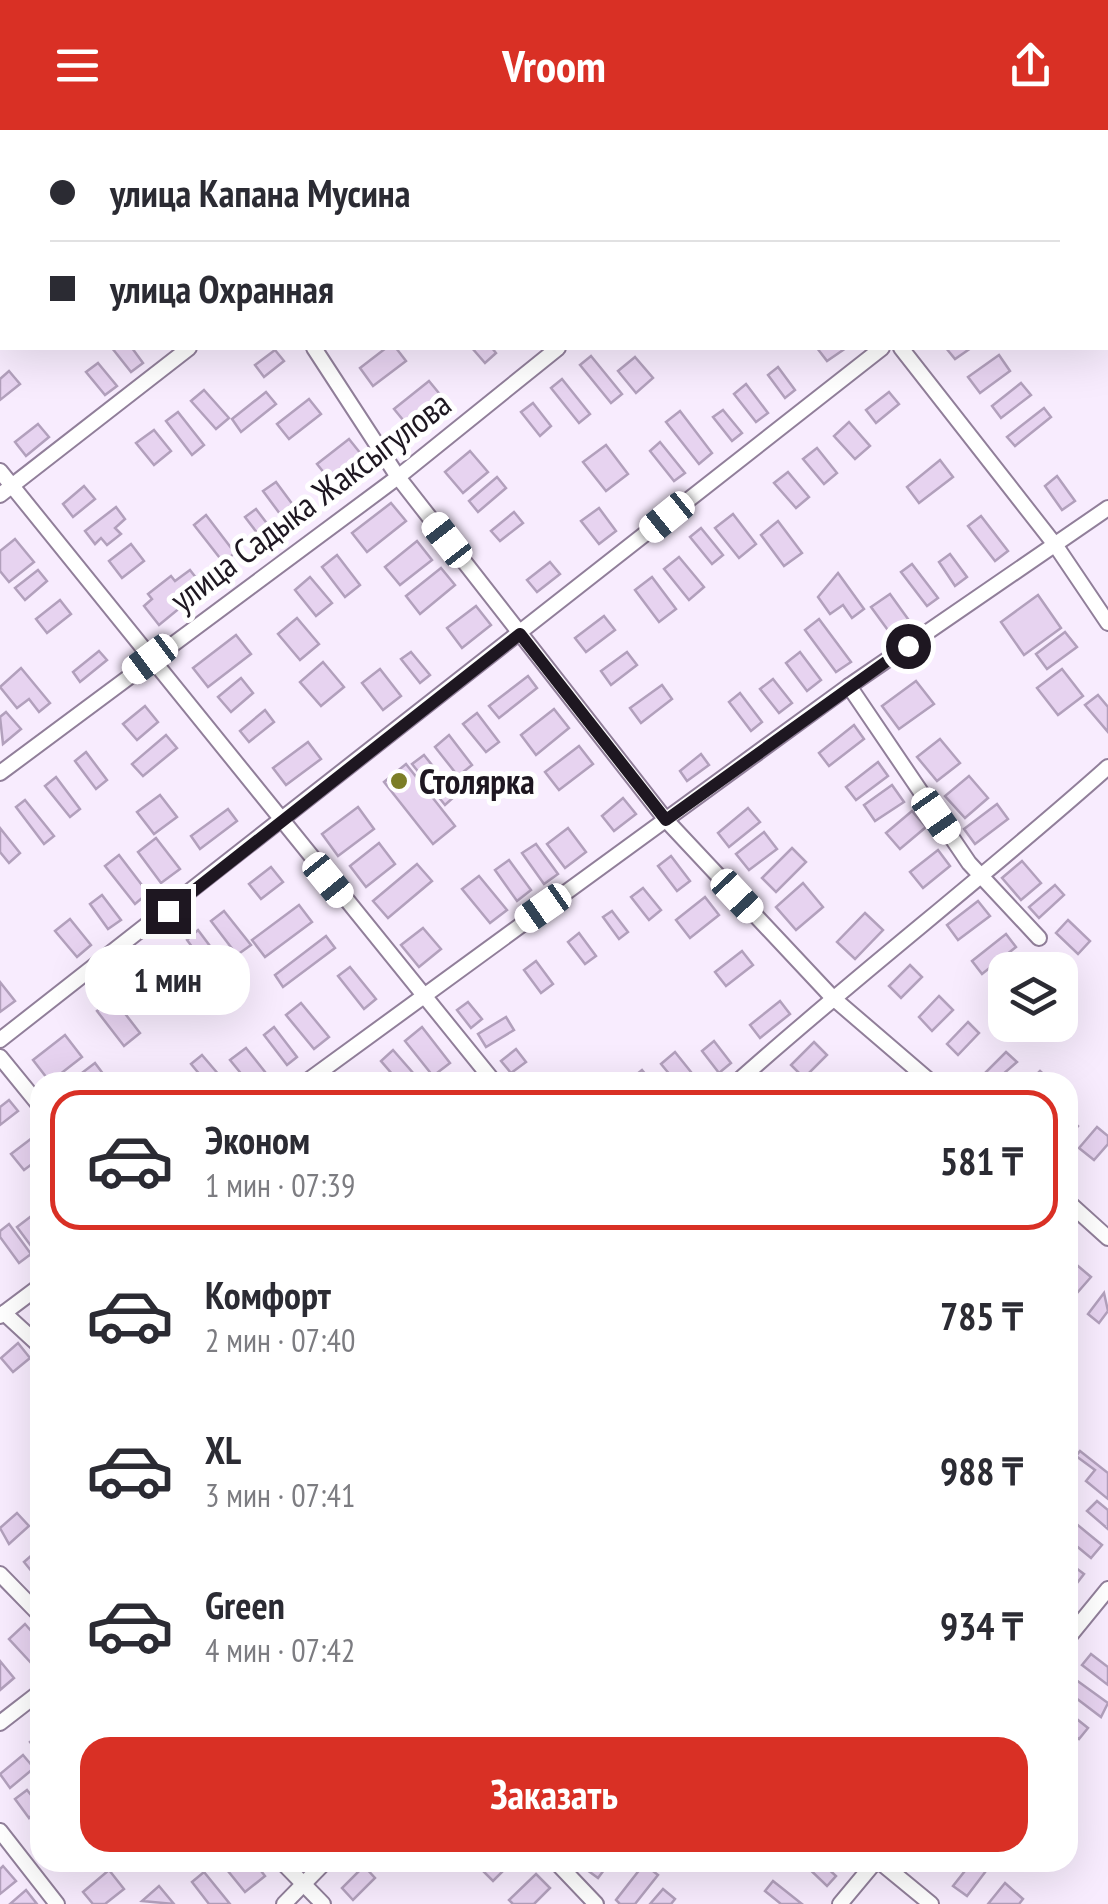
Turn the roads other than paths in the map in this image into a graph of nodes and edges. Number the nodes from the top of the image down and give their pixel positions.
1 (186, 350) edge
2 (315, 350) edge
3 (556, 350) edge
4 (879, 350) edge
5 (903, 350) edge
6 (0, 471) edge
7 (398, 478) junction
8 (6, 490) edge
9 (1108, 508) edge
10 (1056, 546) junction
11 (1108, 623) edge
12 (520, 634) junction
13 (150, 659) junction
14 (849, 686) junction
15 (1108, 767) edge
16 (0, 773) edge
17 (666, 820) junction
18 (281, 823) junction
19 (983, 878) junction
20 (1038, 938) dead end
21 (420, 996) junction
22 (832, 997) junction
23 (0, 1040) edge
24 (0, 1057) edge
25 (320, 1072) edge
26 (485, 1072) edge
27 (748, 1072) edge
28 (918, 1072) edge
29 (30, 1094) edge
30 (1078, 1211) edge
31 (1108, 1238) edge
32 (30, 1294) edge
33 (2, 1315) edge
34 (30, 1338) edge
35 (0, 1574) edge
36 (1108, 1588) edge
37 (30, 1605) edge
38 (1078, 1626) edge
39 (30, 1700) edge
40 (0, 1723) edge
41 (0, 1831) edge
42 (30, 1869) edge
43 (32, 1872) edge
44 (292, 1872) edge
45 (316, 1872) edge
46 (566, 1872) edge
47 (869, 1872) edge
48 (891, 1872) edge
49 (304, 1884) junction
50 (57, 1904) edge
51 (284, 1904) edge
52 (323, 1904) edge
53 (596, 1904) edge
54 (840, 1904) edge
55 (931, 1904) edge

1 - 8 street
2 - 7 street
3 - 7 street, улица Садыка Жаксыгулова
4 - 12 street
5 - 10 street
6 - 8 street
7 - 12 street
7 - 13 street, улица Садыка Жаксыгулова
8 - 13 street
9 - 10 street
10 - 11 street
10 - 14 street
12 - 17 street
12 - 18 street
13 - 16 street, улица Садыка Жаксыгулова
13 - 18 street
14 - 17 street
14 - 19 street
15 - 19 street
17 - 21 street
17 - 22 street
18 - 21 street
18 - 23 street
19 - 20 street
19 - 22 street
21 - 25 street
21 - 26 street
22 - 27 street
22 - 28 street
24 - 29 street
30 - 31 street
32 - 33 street
33 - 34 street
35 - 37 street
36 - 38 street
39 - 40 street
41 - 42 street
43 - 50 street
44 - 49 street
45 - 49 street
46 - 53 street
47 - 54 street
48 - 55 street
49 - 51 street
49 - 52 street

